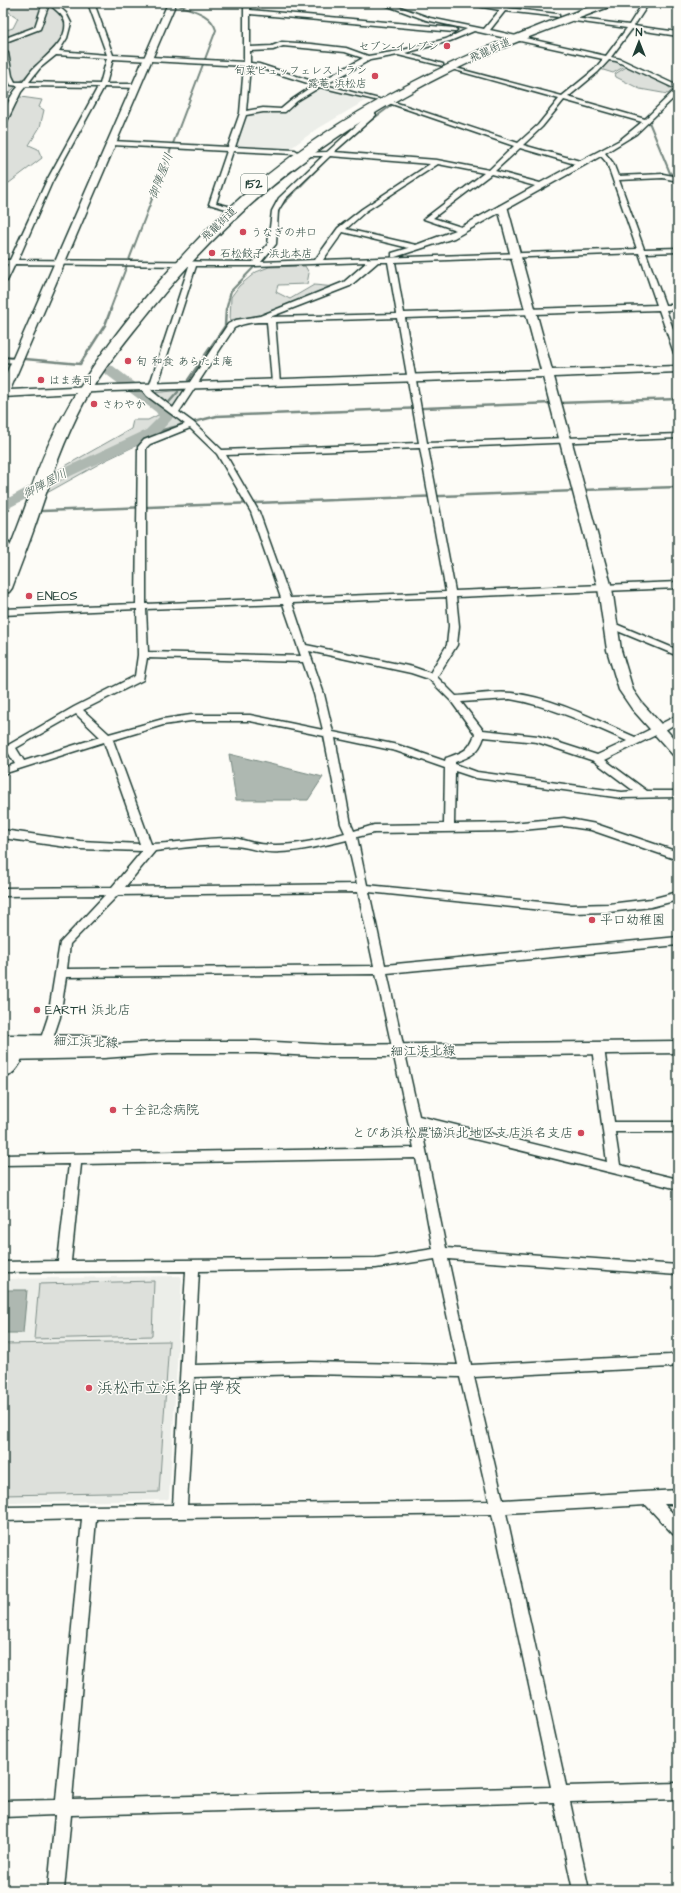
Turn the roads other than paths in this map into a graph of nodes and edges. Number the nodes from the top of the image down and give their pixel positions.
1 (46, 3) edge
2 (51, 3) edge
3 (91, 3) edge
4 (172, 3) edge
5 (247, 3) edge
6 (383, 3) edge
7 (462, 3) edge
8 (509, 3) edge
9 (595, 3) edge
10 (610, 3) edge
11 (646, 3) edge
12 (504, 9) junction
13 (247, 12) junction
14 (562, 17) junction
15 (630, 27) junction
16 (471, 30) junction
17 (486, 31) junction
18 (678, 34) edge
19 (511, 37) junction
20 (3, 42) edge
21 (247, 49) junction
22 (3, 52) edge
23 (55, 53) junction
24 (399, 54) junction
25 (111, 57) junction
26 (368, 58) junction
27 (609, 58) junction
28 (148, 59) junction
29 (247, 64) junction
30 (446, 66) junction
31 (25, 84) junction
32 (319, 85) junction
33 (102, 86) junction
34 (137, 86) junction
35 (678, 88) edge
36 (678, 91) edge
37 (563, 98) junction
38 (377, 104) junction
39 (243, 113) junction
40 (647, 121) junction
41 (3, 123) edge
42 (112, 143) junction
43 (517, 146) junction
44 (231, 149) junction
45 (602, 152) junction
46 (299, 153) junction
47 (328, 154) junction
48 (437, 162) junction
49 (582, 164) junction
50 (490, 172) junction
51 (615, 178) junction
52 (678, 179) edge
53 (542, 186) junction
54 (226, 207) junction
55 (502, 208) junction
56 (341, 230) junction
57 (462, 230) junction
58 (418, 248) junction
59 (678, 250) edge
60 (641, 251) junction
61 (515, 255) junction
62 (391, 259) junction
63 (380, 260) junction
64 (3, 262) edge
65 (13, 262) junction
66 (316, 262) junction
67 (60, 263) junction
68 (174, 263) junction
69 (193, 263) junction
70 (257, 263) junction
71 (3, 281) edge
72 (678, 307) edge
73 (661, 308) junction
74 (531, 312) junction
75 (401, 316) junction
76 (251, 320) junction
77 (271, 320) junction
78 (678, 354) edge
79 (3, 360) edge
80 (17, 361) junction
81 (678, 369) edge
82 (547, 373) junction
83 (412, 378) junction
84 (276, 383) junction
85 (191, 386) junction
86 (149, 387) junction
87 (85, 390) junction
88 (71, 391) junction
89 (3, 394) edge
90 (168, 407) junction
91 (191, 425) junction
92 (678, 436) edge
93 (565, 440) junction
94 (424, 445) junction
95 (220, 453) junction
96 (33, 487) junction
97 (3, 547) edge
98 (678, 585) edge
99 (3, 588) edge
100 (605, 588) junction
101 (451, 594) junction
102 (287, 601) junction
103 (141, 607) junction
104 (3, 612) edge
105 (611, 624) junction
106 (305, 653) junction
107 (678, 653) edge
108 (143, 655) junction
109 (432, 677) junction
110 (454, 698) junction
111 (78, 709) junction
112 (678, 718) edge
113 (658, 730) junction
114 (480, 733) junction
115 (329, 734) junction
116 (107, 738) junction
117 (635, 741) junction
118 (678, 752) edge
119 (598, 759) junction
120 (21, 765) junction
121 (448, 766) junction
122 (3, 771) edge
123 (678, 794) edge
124 (645, 795) junction
125 (449, 828) junction
126 (3, 834) edge
127 (351, 835) junction
128 (150, 847) junction
129 (678, 856) edge
130 (362, 888) junction
131 (115, 891) junction
132 (3, 892) edge
133 (678, 896) edge
134 (678, 941) edge
135 (380, 970) junction
136 (60, 973) junction
137 (3, 1040) edge
138 (46, 1041) junction
139 (168, 1047) junction
140 (678, 1047) edge
141 (598, 1048) junction
142 (398, 1051) junction
143 (10, 1054) edge
144 (3, 1074) edge
145 (414, 1120) junction
146 (608, 1127) junction
147 (678, 1127) edge
148 (421, 1153) junction
149 (3, 1160) edge
150 (75, 1160) junction
151 (614, 1168) junction
152 (678, 1184) edge
153 (441, 1253) junction
154 (64, 1266) junction
155 (193, 1266) junction
156 (3, 1267) edge
157 (678, 1270) edge
158 (678, 1359) edge
159 (189, 1371) junction
160 (466, 1371) junction
161 (678, 1497) edge
162 (650, 1500) junction
163 (496, 1507) junction
164 (180, 1511) junction
165 (90, 1513) junction
166 (3, 1514) edge
167 (678, 1530) edge
168 (678, 1791) edge
169 (560, 1794) junction
170 (3, 1809) edge
171 (63, 1809) junction
172 (56, 1890) edge
173 (581, 1890) edge

1 - 20 street
2 - 23 street
3 - 25 street
4 - 28 street
5 - 13 street
6 - 16 street
7 - 12 street
8 - 12 street
9 - 14 highway, 飛龍街道 / 152
10 - 14 highway, 飛龍街道 / 152
11 - 15 street
12 - 14 street
12 - 17 street
13 - 16 street
13 - 21 street
14 - 15 street
14 - 19 highway, 飛龍街道 / 152
15 - 18 street
15 - 27 street
16 - 17 street
16 - 24 street
17 - 19 street
19 - 27 street
19 - 30 highway, 飛龍街道 / 152
21 - 26 street
21 - 29 street
22 - 31 street
23 - 25 street
23 - 31 street
24 - 26 street
24 - 30 street
25 - 28 street
25 - 33 street
26 - 32 street
27 - 35 street
27 - 37 street
28 - 29 street
28 - 34 street
29 - 32 street
29 - 39 street
30 - 37 street
30 - 38 highway, 飛龍街道 / 152
31 - 33 street
31 - 41 street
32 - 38 street
32 - 39 street
33 - 34 street
33 - 65 street
34 - 42 street
36 - 40 street
37 - 40 street
37 - 43 street
38 - 43 street
38 - 46 highway, 飛龍街道 / 152
38 - 47 street
39 - 44 street
40 - 45 street
42 - 44 street
42 - 67 street
43 - 49 street
43 - 50 street
44 - 46 street
44 - 54 street
45 - 49 street
45 - 51 street
46 - 47 street
46 - 54 highway, 飛龍街道 / 152
46 - 68 highway, 飛龍街道 / 152
47 - 48 street
47 - 70 street
48 - 50 street
48 - 56 street
49 - 53 street
50 - 53 street
50 - 57 street
51 - 52 street
51 - 60 street
53 - 55 street
54 - 68 highway, 飛龍街道 / 152
55 - 57 street
55 - 61 street
56 - 58 street
56 - 66 street
57 - 58 street
58 - 63 street
59 - 60 street
60 - 61 street
60 - 73 street
61 - 62 street
61 - 74 street
62 - 63 street
62 - 75 street
63 - 66 street
63 - 76 street
64 - 65 street
65 - 67 street
65 - 71 street
66 - 70 street
67 - 68 street
67 - 80 street
68 - 69 street
68 - 87 highway, 飛龍街道 / 152
68 - 88 highway, 飛龍街道 / 152
69 - 70 street
69 - 86 street
72 - 73 street
73 - 74 street
73 - 78 street
74 - 75 street
74 - 82 street
75 - 77 street
75 - 83 street
76 - 77 street
76 - 85 street
77 - 84 street
79 - 80 street
80 - 89 street
81 - 82 street
82 - 83 street
82 - 93 street
83 - 84 street
83 - 94 street
84 - 85 street
85 - 86 street
85 - 90 street
86 - 87 street
86 - 90 street
87 - 88 street
87 - 96 highway, 飛龍街道 / 152
88 - 89 street
88 - 96 highway, 飛龍街道 / 152
90 - 91 street
91 - 95 street
91 - 103 street
92 - 93 street
93 - 94 street
93 - 100 street
94 - 95 street
94 - 101 street
95 - 102 street
96 - 97 highway, 飛龍街道 / 152
96 - 99 highway, 飛龍街道 / 152
98 - 100 street
100 - 101 street
100 - 105 street
101 - 102 street
101 - 109 street
102 - 103 street
102 - 106 street
103 - 104 street
103 - 108 street
105 - 107 street
105 - 113 street
106 - 108 street
106 - 109 street
106 - 115 street
108 - 111 street
109 - 110 street
110 - 114 street
110 - 117 street
111 - 116 street
111 - 120 street
112 - 113 street
113 - 117 street
113 - 118 street
114 - 119 street
114 - 121 street
115 - 116 street
115 - 121 street
115 - 127 street
116 - 120 street
116 - 128 street
117 - 119 street
119 - 124 street
120 - 122 street
121 - 124 street
121 - 125 street
123 - 124 street
125 - 127 street
125 - 129 street
126 - 128 street
127 - 128 street
127 - 130 street
128 - 131 street
130 - 131 street
130 - 133 street
130 - 135 street
131 - 132 street
131 - 136 street
134 - 135 street
135 - 136 street
135 - 142 street
136 - 138 street
137 - 138 street, 細江浜北線
138 - 139 street, 細江浜北線
139 - 142 street, 細江浜北線
139 - 143 street, 細江浜北線
140 - 141 street, 細江浜北線
141 - 142 street, 細江浜北線
141 - 146 street
142 - 145 street
143 - 144 street
145 - 148 street
145 - 151 street
146 - 147 street
146 - 151 street
148 - 150 street
148 - 153 street
149 - 150 street
150 - 154 street
151 - 152 street
153 - 155 street
153 - 157 street
153 - 160 street
154 - 155 street
154 - 156 street
155 - 159 street
158 - 160 street
159 - 160 street
159 - 164 street
160 - 163 street
161 - 162 street
162 - 163 street
162 - 167 street
163 - 164 street
163 - 169 street
164 - 165 street
165 - 166 street
165 - 171 street
168 - 169 street
169 - 171 street
169 - 173 street
170 - 171 street
171 - 172 street

